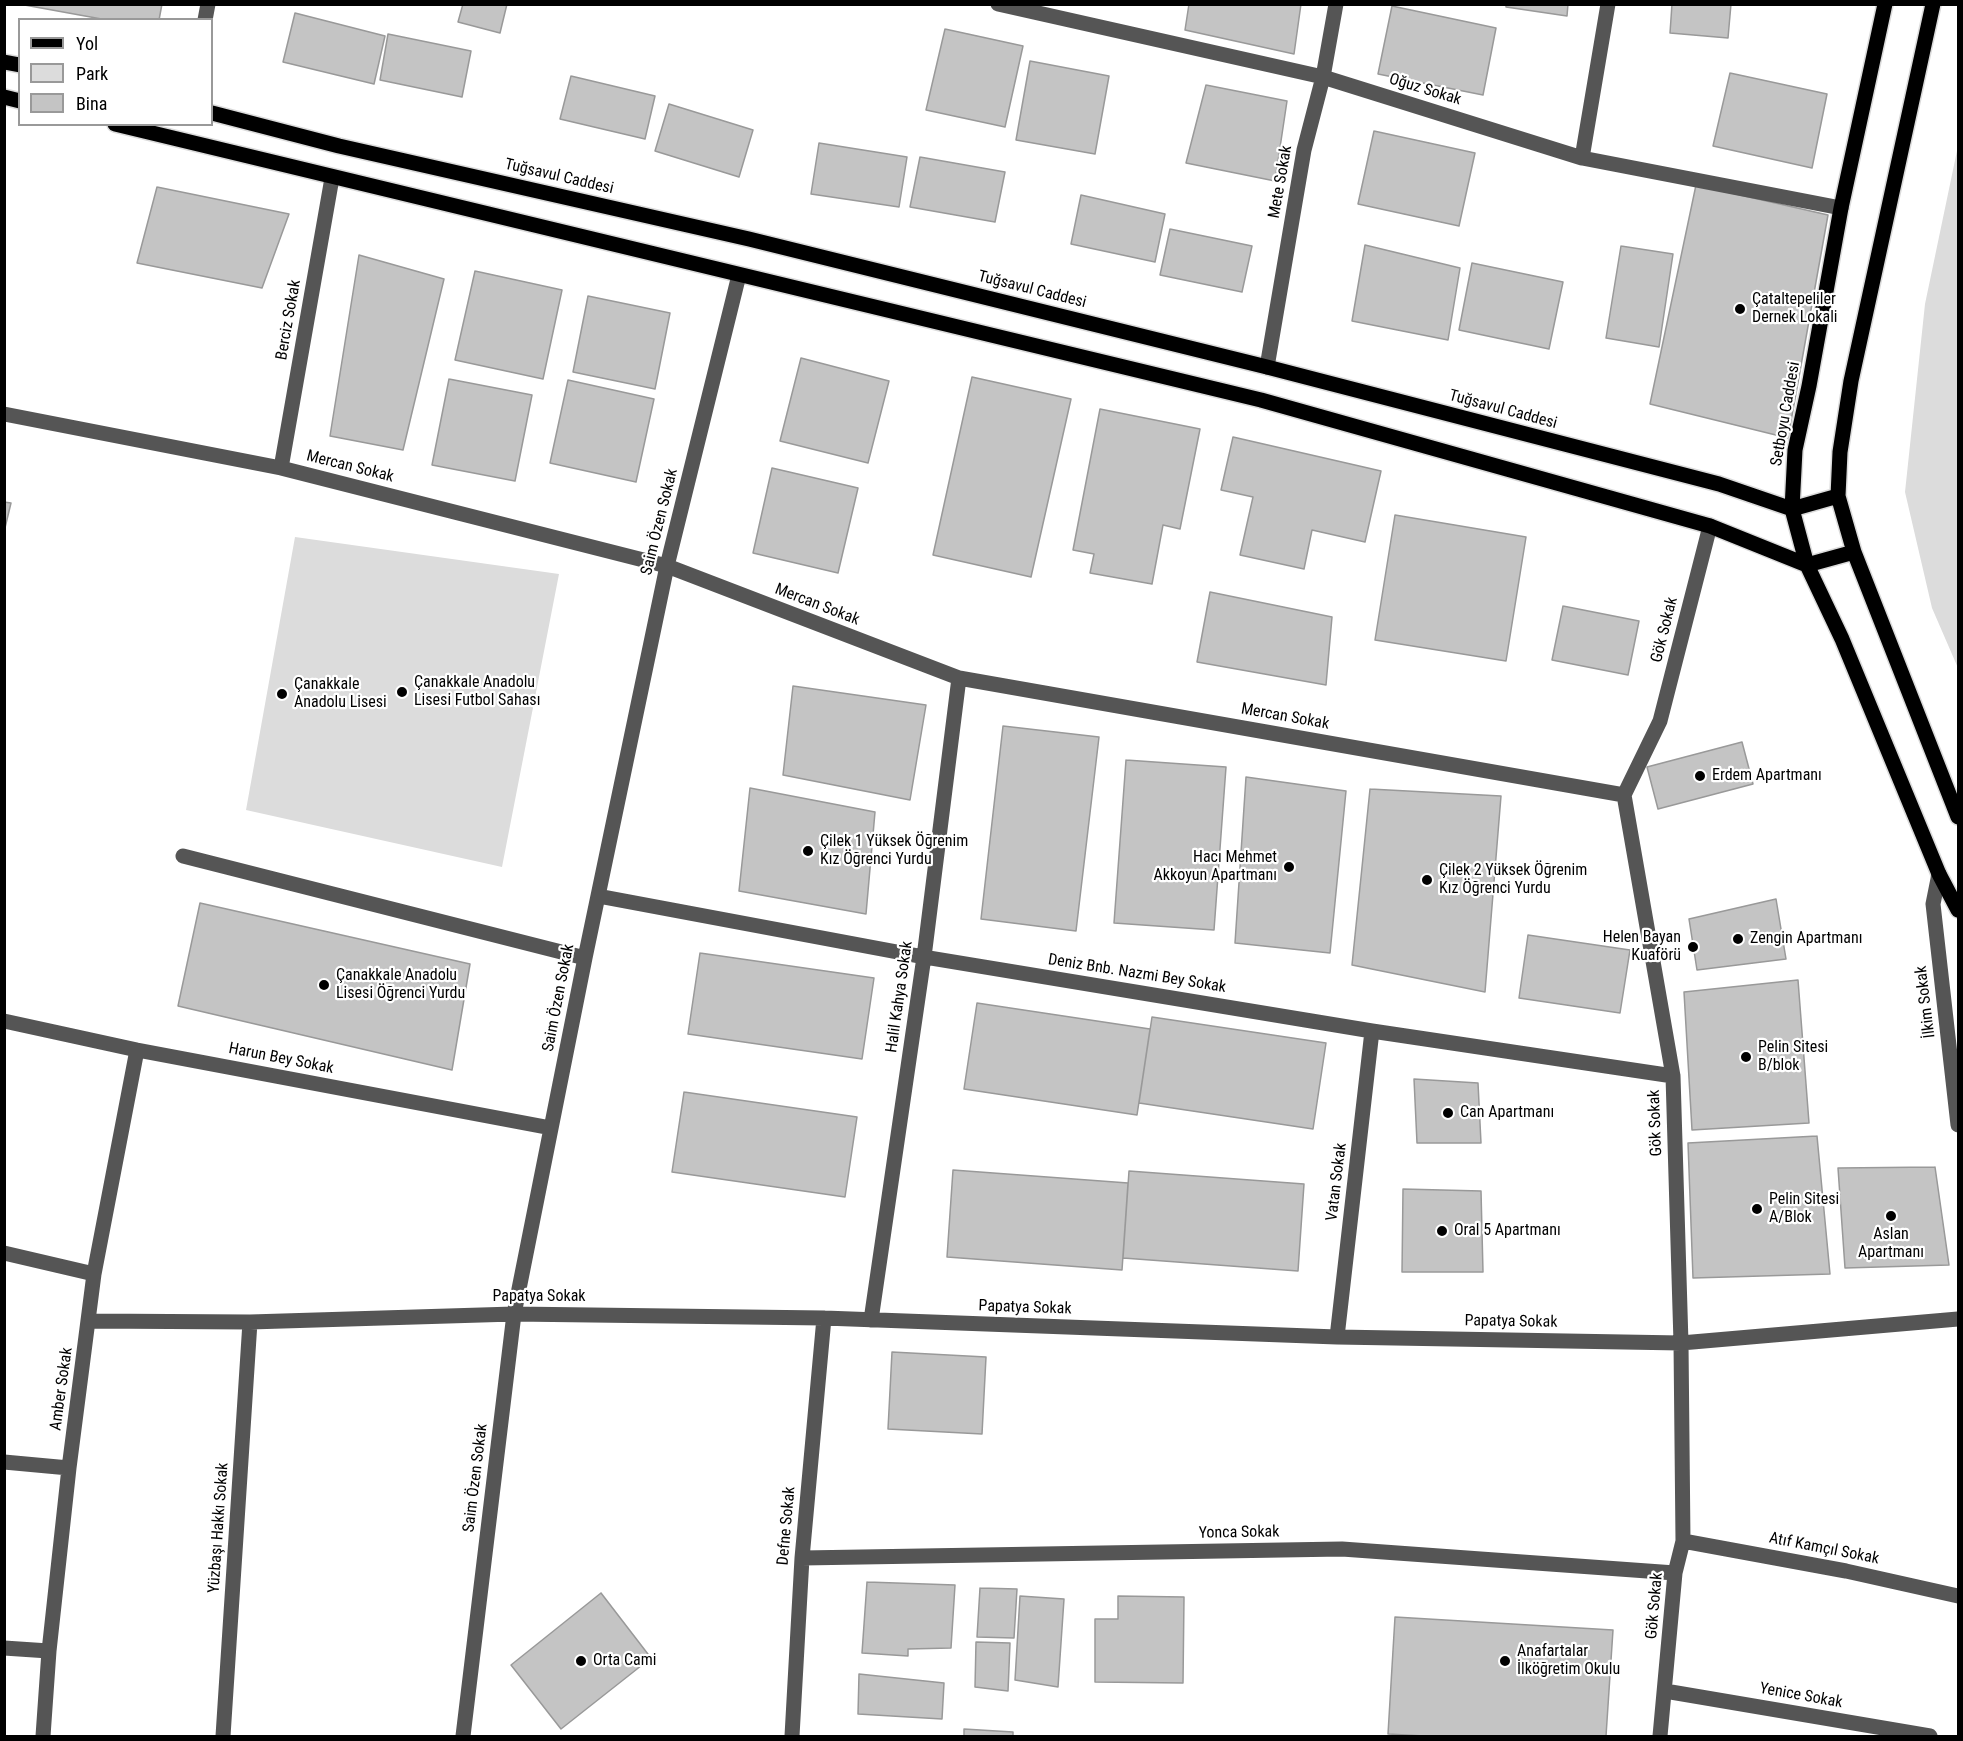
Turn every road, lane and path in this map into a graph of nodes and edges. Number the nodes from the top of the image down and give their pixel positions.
1 (998, 4) edge
2 (1336, 4) edge
3 (1608, 4) edge
4 (1886, 4) edge
5 (1933, 4) edge
6 (1323, 77) junction
7 (213, 113) edge
8 (123, 126) edge
9 (1582, 158) junction
10 (332, 178) junction
11 (1841, 207) junction
12 (739, 275) junction
13 (1267, 367) junction
14 (4, 414) edge
15 (281, 468) junction
16 (1838, 495) junction
17 (1792, 509) junction
18 (1710, 526) junction
19 (1854, 552) junction
20 (1808, 565) junction
21 (667, 566) junction
22 (959, 678) junction
23 (1624, 795) junction
24 (1959, 817) edge
25 (183, 856) dead end
26 (1939, 874) junction
27 (598, 896) junction
28 (1959, 910) edge
29 (924, 957) junction
30 (585, 958) junction
31 (4, 1021) edge
32 (1372, 1031) junction
33 (137, 1050) junction
34 (1673, 1076) junction
35 (1959, 1125) edge
36 (551, 1128) junction
37 (4, 1253) edge
38 (94, 1274) junction
39 (514, 1314) junction
40 (824, 1318) junction
41 (1959, 1319) edge
42 (871, 1320) junction
43 (89, 1322) junction
44 (250, 1322) junction
45 (1337, 1337) junction
46 (1681, 1343) junction
47 (4, 1462) edge
48 (69, 1468) junction
49 (1683, 1541) junction
50 (802, 1558) junction
51 (1675, 1573) junction
52 (1959, 1596) edge
53 (4, 1648) edge
54 (50, 1651) junction
55 (1665, 1691) junction
56 (43, 1737) edge
57 (224, 1737) edge
58 (463, 1737) edge
59 (792, 1737) edge
60 (1660, 1737) edge
61 (1930, 1737) edge

1 - 6 street, Oğuz Sokak
2 - 6 street, Mete Sokak
3 - 9 street
4 - 11 main road, Setboyu Caddesi
5 - 16 main road
6 - 9 street, Oğuz Sokak
6 - 13 street, Mete Sokak
7 - 13 main road, Tuğsavul Caddesi
8 - 10 main road
9 - 11 street, Oğuz Sokak
10 - 12 main road
10 - 15 street, Berciz Sokak
11 - 17 main road, Setboyu Caddesi
12 - 18 main road
12 - 21 street, Saim Özen Sokak
13 - 17 main road, Tuğsavul Caddesi
14 - 15 street, Mercan Sokak
15 - 21 street, Mercan Sokak
16 - 17 main road
16 - 19 main road
17 - 20 main road, Setboyu Caddesi
18 - 20 main road
18 - 23 street, Gök Sokak
19 - 20 main road
19 - 24 main road
20 - 26 main road, Setboyu Caddesi
21 - 22 street, Mercan Sokak
21 - 27 street, Saim Özen Sokak
22 - 23 street, Mercan Sokak
22 - 29 street, Halil Kahya Sokak
23 - 34 street, Gök Sokak
25 - 30 street
26 - 28 main road, Setboyu Caddesi
26 - 35 street, İlkim Sokak
27 - 29 street, Deniz Bnb. Nazmi Bey Sokak
27 - 30 street, Saim Özen Sokak
29 - 32 street, Deniz Bnb. Nazmi Bey Sokak
29 - 42 street, Halil Kahya Sokak
30 - 36 street, Saim Özen Sokak
31 - 33 street, Harun Bey Sokak
32 - 34 street, Deniz Bnb. Nazmi Bey Sokak
32 - 45 street, Vatan Sokak
33 - 36 street, Harun Bey Sokak
33 - 38 street, Amber Sokak
34 - 46 street, Gök Sokak
36 - 39 street, Saim Özen Sokak
37 - 38 street
38 - 43 street, Amber Sokak
39 - 40 street, Papatya Sokak
39 - 44 street, Papatya Sokak
39 - 58 street, Saim Özen Sokak
40 - 42 street, Papatya Sokak
40 - 50 street, Defne Sokak
41 - 46 street, Papatya Sokak
42 - 45 street, Papatya Sokak
43 - 44 street, Papatya Sokak
43 - 48 street, Amber Sokak
44 - 57 street, Yüzbaşı Hakkı Sokak
45 - 46 street, Papatya Sokak
46 - 49 street, Gök Sokak
47 - 48 street
48 - 54 street, Amber Sokak
49 - 51 street, Gök Sokak
49 - 52 street, Atıf Kamçıl Sokak
50 - 51 street, Yonca Sokak
50 - 59 street, Defne Sokak
51 - 55 street, Gök Sokak
53 - 54 street
54 - 56 street, Amber Sokak
55 - 60 street, Gök Sokak
55 - 61 street, Yenice Sokak

